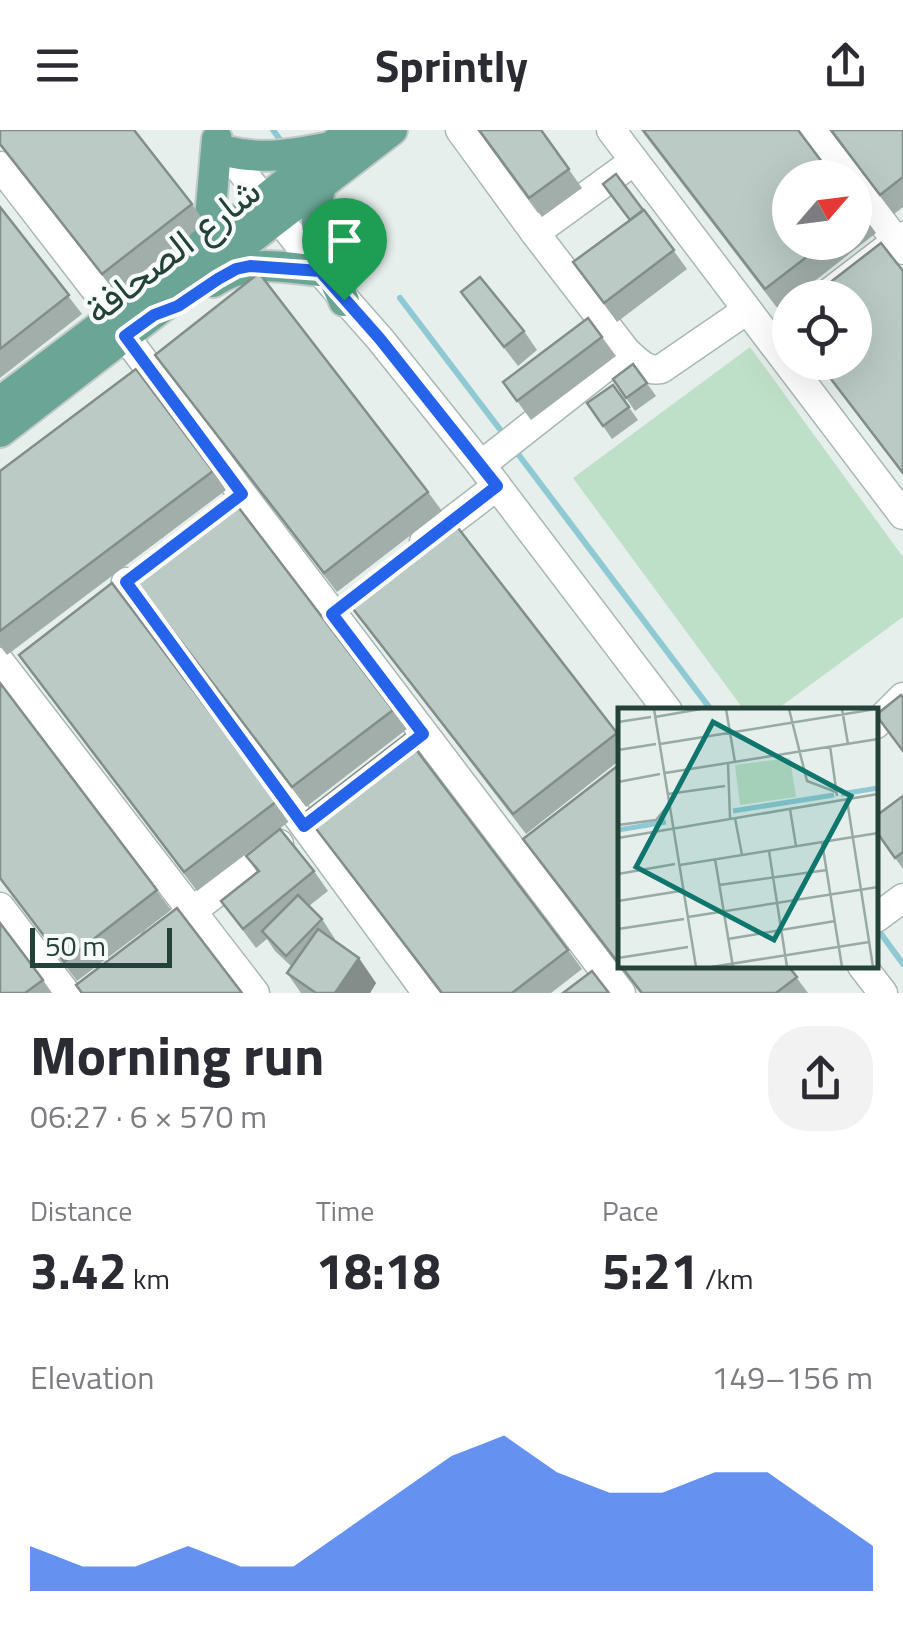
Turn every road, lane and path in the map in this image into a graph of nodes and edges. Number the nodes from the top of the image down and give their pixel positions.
1 (392, 130) edge
2 (460, 130) edge
3 (610, 130) edge
4 (814, 130) edge
5 (342, 138) edge
6 (218, 140) edge
7 (836, 160) edge
8 (634, 161) junction
9 (0, 166) edge
10 (322, 183) junction
11 (872, 207) edge
12 (271, 210) junction
13 (535, 234) junction
14 (901, 242) edge
15 (201, 250) junction
16 (320, 271) junction
17 (847, 280) edge
18 (344, 300) junction
19 (747, 310) junction
20 (154, 315) junction
21 (772, 325) edge
22 (120, 326) junction
23 (626, 351) junction
24 (813, 380) edge
25 (0, 402) edge
26 (0, 432) edge
27 (489, 475) junction
28 (903, 514) edge
29 (407, 555) edge
30 (126, 582) edge
31 (8, 669) edge
32 (903, 697) edge
33 (666, 708) edge
34 (878, 722) edge
35 (311, 820) junction
36 (0, 907) edge
37 (192, 910) junction
38 (131, 958) edge
39 (613, 983) edge
40 (66, 993) edge
41 (255, 993) edge
42 (427, 993) edge
43 (578, 993) edge

1 - 10 main road, شارع الصحافة
2 - 13 street
3 - 8 street
4 - 7 street
5 - 6 main road
5 - 12 main road, شارع الصحافة
6 - 12 street
6 - 15 main road
8 - 13 street
8 - 19 street
9 - 22 street
10 - 12 main road, شارع الصحافة
10 - 18 main road
11 - 14 street
12 - 15 main road, شارع الصحافة
12 - 16 street
12 - 20 main road, شارع الصحافة
13 - 23 street
14 - 17 street
15 - 22 main road, شارع الصحافة
16 - 18 street
16 - 20 main road
18 - 27 street
19 - 21 street
19 - 23 street
20 - 22 main road, شارع الصحافة
22 - 25 main road, شارع الصحافة
22 - 26 main road, شارع الصحافة
22 - 39 street
23 - 27 street
24 - 28 street
27 - 29 street
27 - 33 street
30 - 35 street
31 - 37 street
32 - 34 street
35 - 37 street
35 - 42 street
36 - 40 street
37 - 38 street
37 - 41 street
39 - 43 street

